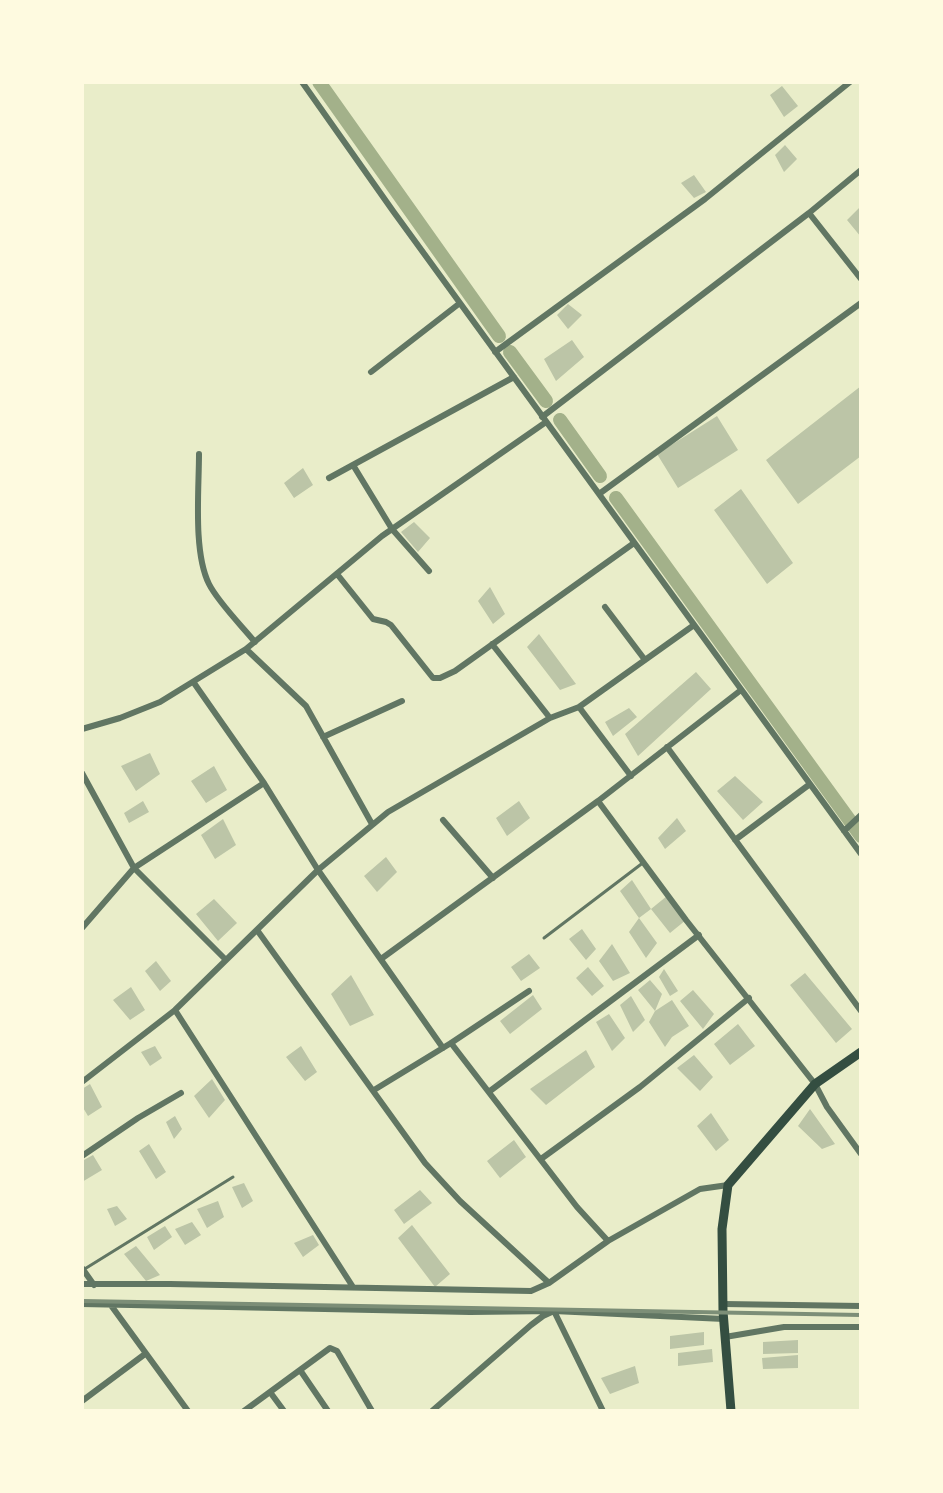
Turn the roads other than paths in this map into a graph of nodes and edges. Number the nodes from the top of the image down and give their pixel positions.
1 (302, 82) edge
2 (850, 82) edge
3 (861, 170) edge
4 (809, 213) junction
5 (861, 279) edge
6 (460, 303) junction
7 (861, 303) edge
8 (495, 352) junction
9 (371, 372) dead end
10 (514, 377) junction
11 (544, 419) junction
12 (199, 454) dead end
13 (353, 465) junction
14 (329, 478) dead end
15 (599, 494) junction
16 (392, 529) junction
17 (634, 543) junction
18 (429, 571) dead end
19 (337, 574) junction
20 (605, 607) dead end
21 (694, 625) junction
22 (255, 642) junction
23 (492, 644) junction
24 (246, 649) junction
25 (645, 660) junction
26 (194, 683) junction
27 (741, 690) junction
28 (402, 701) dead end
29 (579, 707) junction
30 (550, 718) junction
31 (82, 729) edge
32 (323, 737) junction
33 (667, 747) junction
34 (82, 773) edge
35 (631, 776) junction
36 (264, 783) junction
37 (810, 784) junction
38 (598, 801) junction
39 (861, 815) edge
40 (443, 820) dead end
41 (372, 824) junction
42 (844, 831) junction
43 (735, 840) junction
44 (861, 854) edge
45 (644, 862) junction
46 (134, 868) junction
47 (318, 870) junction
48 (493, 878) junction
49 (82, 928) edge
50 (257, 930) junction
51 (699, 935) junction
52 (544, 938) dead end
53 (381, 959) junction
54 (226, 960) junction
55 (529, 991) dead end
56 (749, 998) junction
57 (175, 1010) junction
58 (861, 1011) edge
59 (451, 1043) junction
60 (443, 1048) junction
61 (861, 1052) edge
62 (82, 1082) edge
63 (815, 1084) junction
64 (374, 1090) junction
65 (490, 1091) junction
66 (181, 1093) dead end
67 (861, 1154) edge
68 (82, 1156) edge
69 (541, 1159) junction
70 (233, 1177) dead end
71 (728, 1185) junction
72 (608, 1241) junction
73 (83, 1269) edge
74 (549, 1283) junction
75 (82, 1284) edge
76 (94, 1285) junction
77 (353, 1287) junction
78 (82, 1304) edge
79 (110, 1304) junction
80 (724, 1304) junction
81 (861, 1306) edge
82 (554, 1311) junction
83 (724, 1319) junction
84 (861, 1327) edge
85 (725, 1337) junction
86 (145, 1354) junction
87 (300, 1370) junction
88 (270, 1392) junction
89 (82, 1401) edge
90 (183, 1409) edge
91 (244, 1411) edge
92 (284, 1411) edge
93 (328, 1411) edge
94 (372, 1411) edge
95 (432, 1411) edge
96 (603, 1411) edge
97 (731, 1411) edge

1 - 6 street
2 - 8 street
3 - 4 street
4 - 5 street
4 - 11 street
6 - 8 street
6 - 9 street
7 - 15 street
8 - 10 street
10 - 11 street
10 - 13 street
11 - 15 street
11 - 16 street
12 - 22 street
13 - 14 street
13 - 16 street
15 - 17 street
16 - 18 street
16 - 19 street
17 - 21 street
17 - 23 street
19 - 22 street
19 - 23 street
20 - 25 street
21 - 25 street
21 - 27 street
22 - 24 street
23 - 30 street
24 - 26 street
24 - 32 street
25 - 29 street
26 - 31 street
26 - 36 street
27 - 33 street
27 - 37 street
28 - 32 street
29 - 30 street
29 - 35 street
30 - 41 street
32 - 41 street
33 - 35 street
33 - 43 street
34 - 46 street
35 - 38 street
36 - 46 street
36 - 47 street
37 - 42 street
37 - 43 street
38 - 45 street
38 - 48 street
39 - 42 street
40 - 48 street
41 - 47 street
42 - 44 street
43 - 58 street
45 - 51 street
45 - 52 lane
46 - 49 street
46 - 54 street
47 - 50 street
47 - 53 street
48 - 53 street
50 - 54 street
50 - 64 street
51 - 56 street
51 - 65 street
53 - 60 street
54 - 57 street
55 - 59 street
56 - 63 street
56 - 69 street
57 - 62 street
57 - 77 street
59 - 60 street
59 - 65 street
60 - 64 street
61 - 63 main road
63 - 67 street
63 - 71 main road
64 - 74 street
65 - 69 street
66 - 68 street
69 - 72 street
70 - 73 lane
71 - 72 street
71 - 80 main road
72 - 74 street
73 - 76 street
74 - 77 street
75 - 76 street
76 - 77 street
78 - 79 street
79 - 82 street
79 - 86 street
80 - 81 street
80 - 83 main road
82 - 83 street
82 - 95 street
82 - 96 street
83 - 85 main road
84 - 85 street
85 - 97 main road
86 - 89 street
86 - 90 street
87 - 88 street
87 - 93 street
87 - 94 street
88 - 91 street
88 - 92 street

